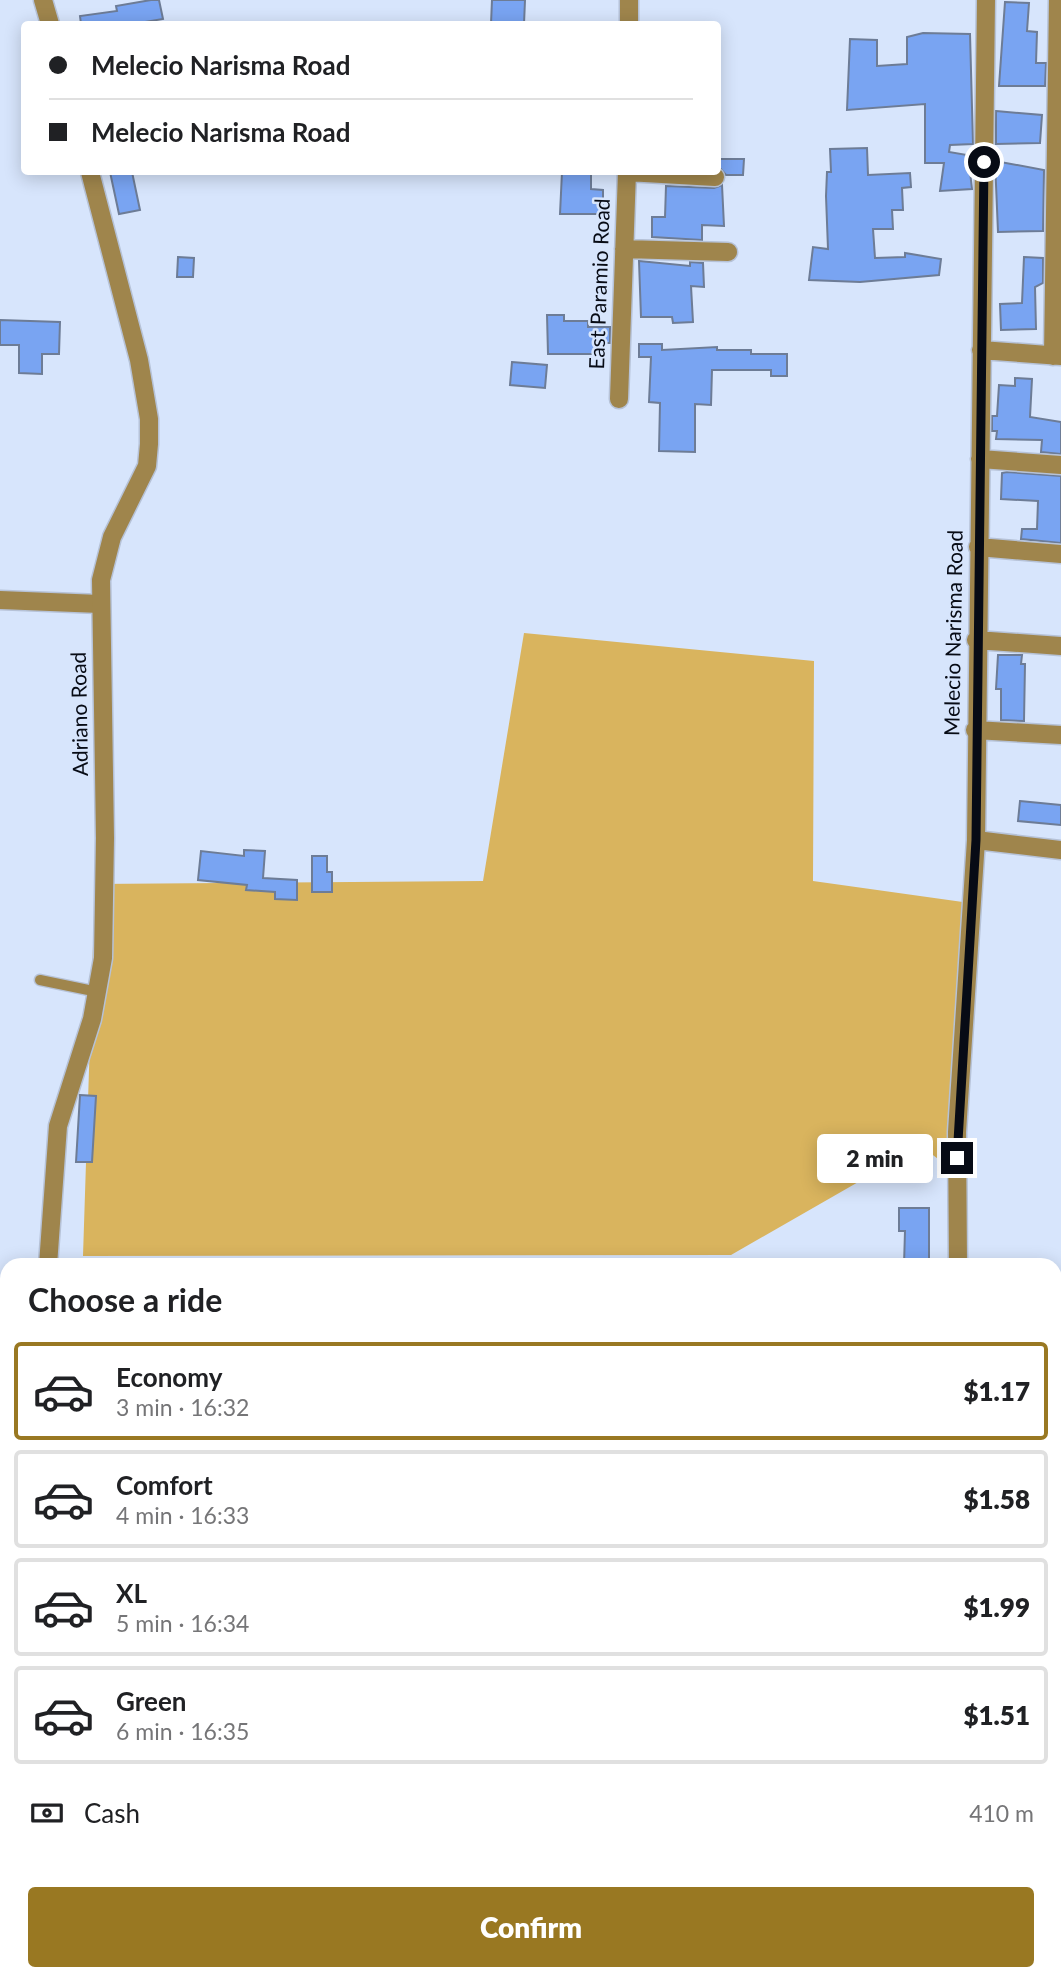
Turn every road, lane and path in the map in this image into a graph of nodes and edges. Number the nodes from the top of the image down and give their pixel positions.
1 (43, 0) edge
2 (629, 0) edge
3 (986, 0) edge
4 (1058, 0) edge
5 (49, 21) edge
6 (629, 21) edge
7 (1059, 112) edge
8 (91, 175) edge
9 (627, 175) edge
10 (680, 175) edge
11 (715, 177) dead end
12 (1058, 236) edge
13 (624, 249) junction
14 (728, 252) dead end
15 (981, 350) junction
16 (1057, 356) edge
17 (619, 399) dead end
18 (980, 458) junction
19 (1061, 465) edge
20 (978, 547) junction
21 (1061, 554) edge
22 (0, 600) edge
23 (100, 604) junction
24 (976, 640) junction
25 (1061, 646) edge
26 (975, 730) junction
27 (1061, 735) edge
28 (976, 840) junction
29 (1061, 850) edge
30 (40, 980) dead end
31 (99, 992) junction
32 (49, 1258) edge
33 (958, 1258) edge

1 - 5 street
2 - 6 street
3 - 15 street, Melecio Narisma Road
4 - 7 street
7 - 12 street
8 - 23 street, Adriano Road
9 - 13 street, East Paramio Road
10 - 11 street
12 - 16 street
13 - 14 street
13 - 17 street, East Paramio Road
15 - 16 street
15 - 18 street, Melecio Narisma Road
18 - 19 street
18 - 20 street, Melecio Narisma Road
20 - 21 street
20 - 24 street, Melecio Narisma Road
22 - 23 street
23 - 31 street, Adriano Road
24 - 25 street
24 - 26 street, Melecio Narisma Road
26 - 27 street
26 - 28 street, Melecio Narisma Road
28 - 29 street
28 - 33 street, Melecio Narisma Road
30 - 31 lane
31 - 32 street, Adriano Road

